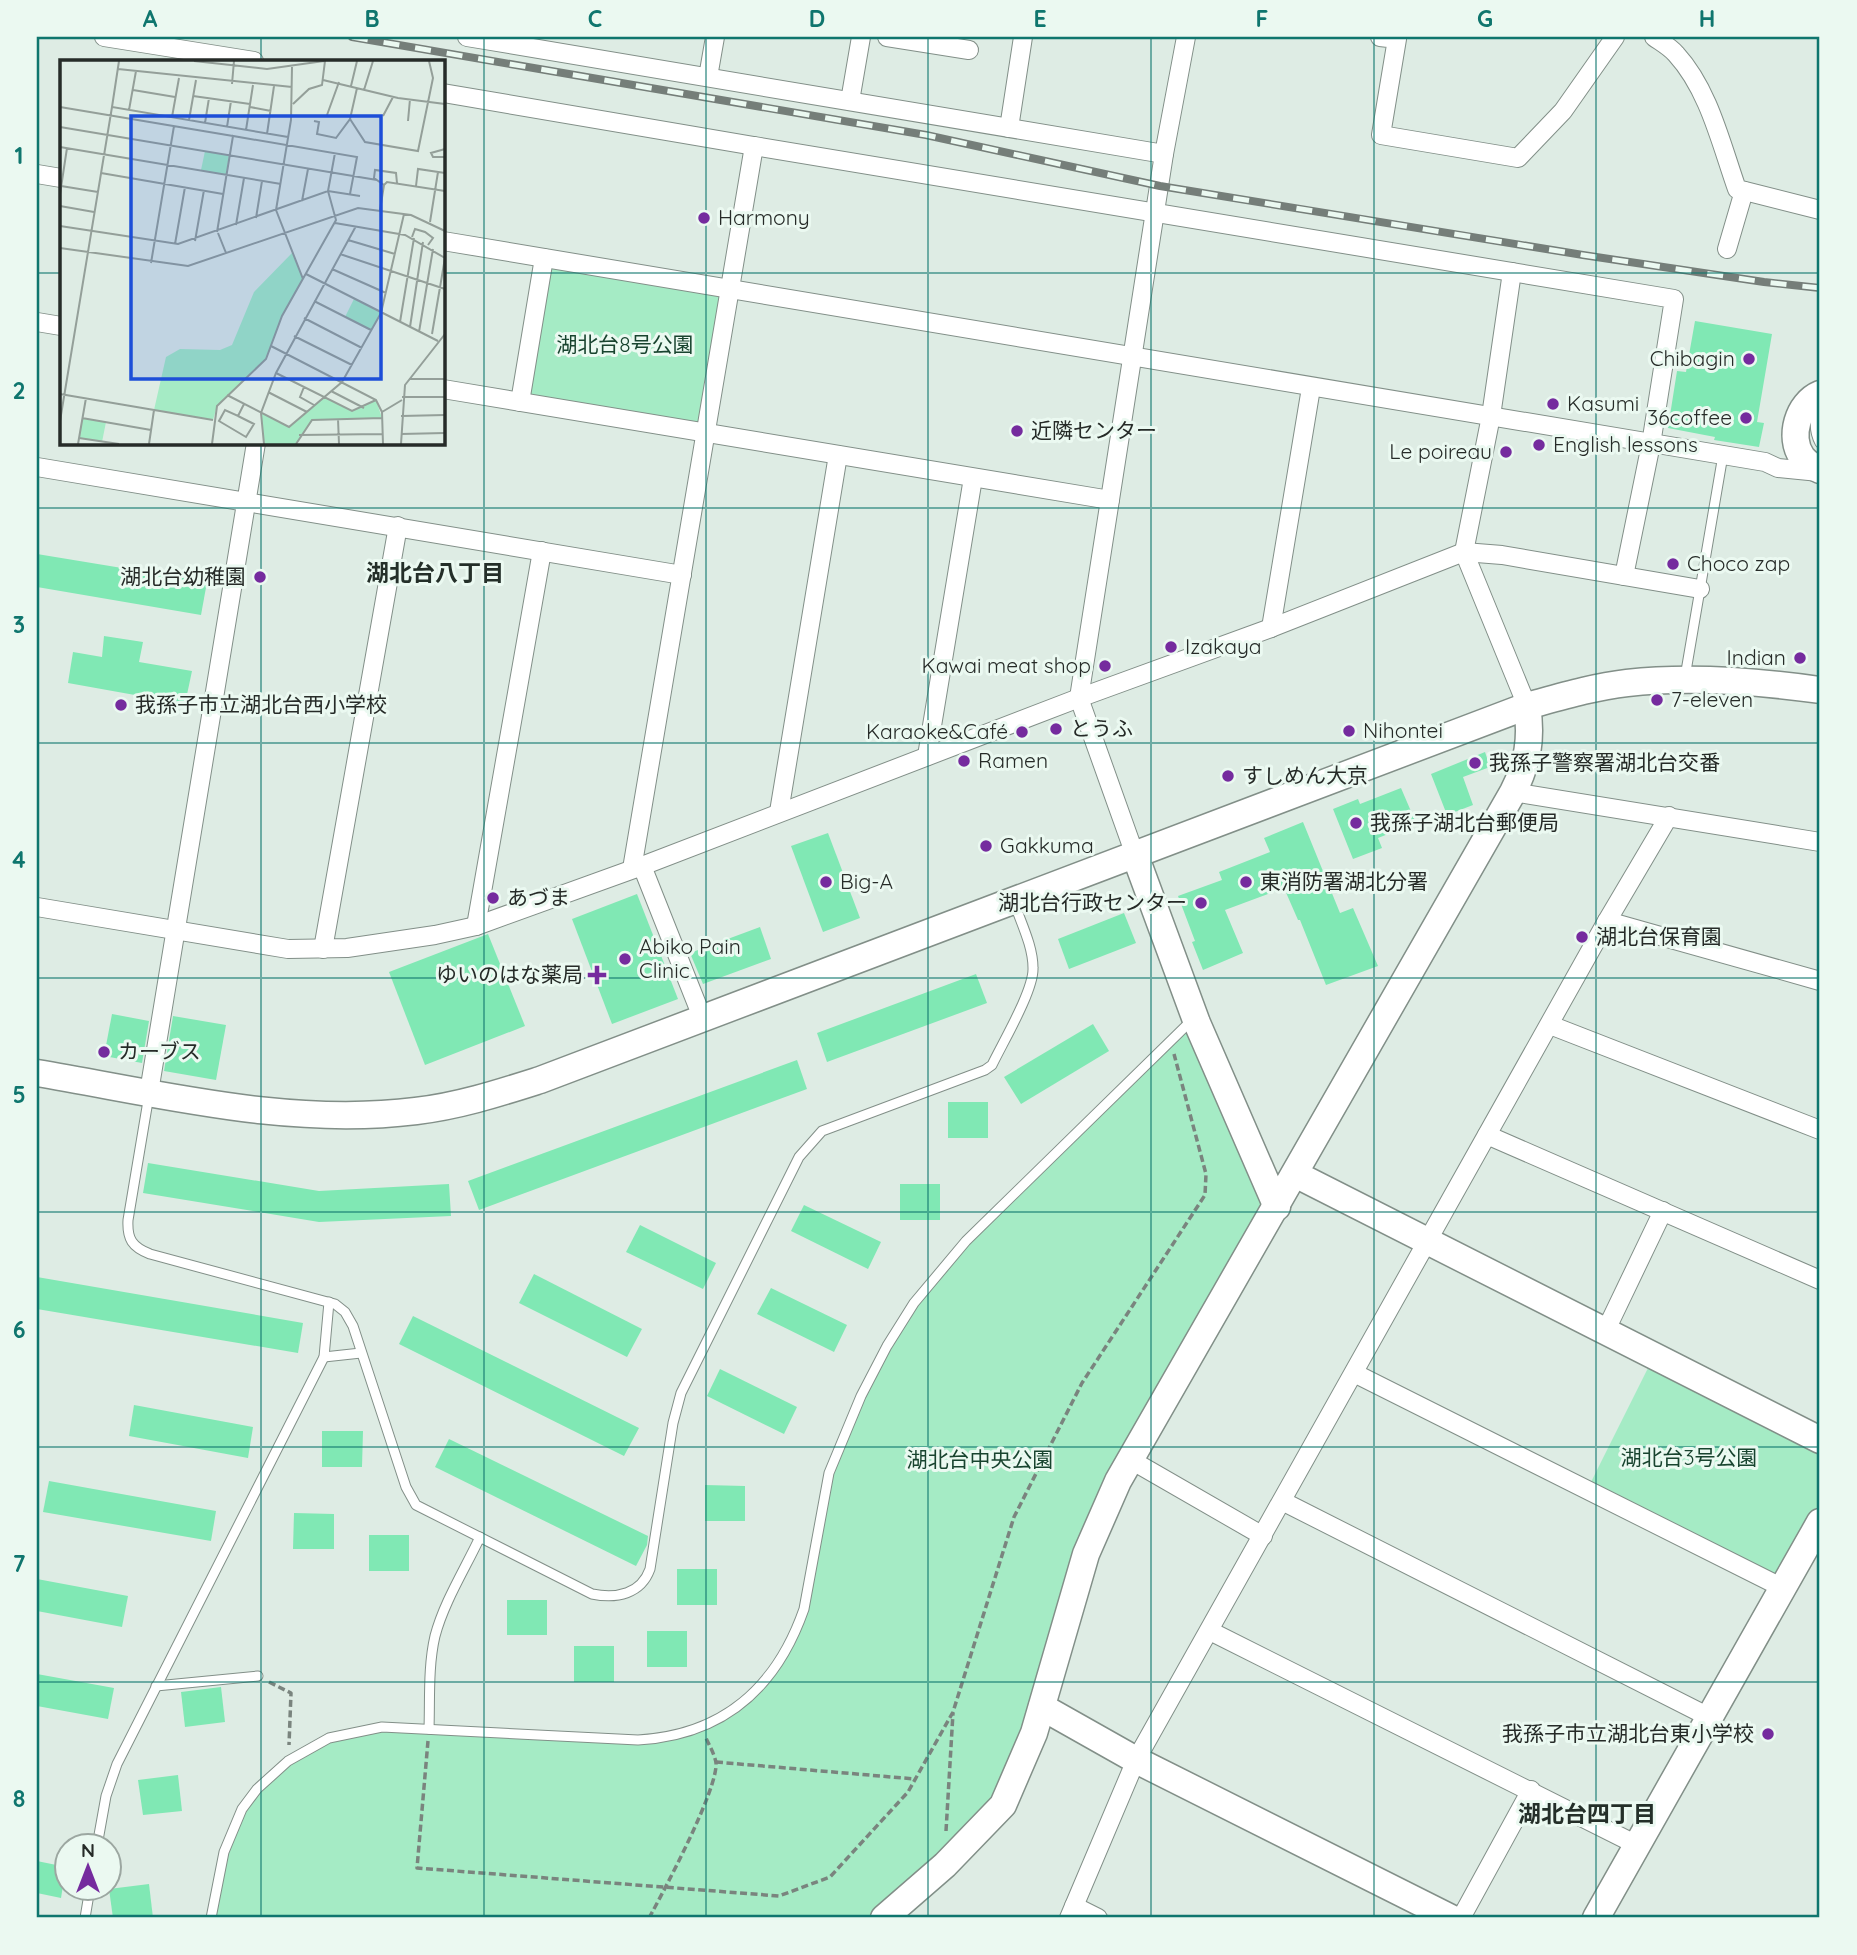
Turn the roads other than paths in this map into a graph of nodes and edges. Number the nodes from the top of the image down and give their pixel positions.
1 (104, 37) edge
2 (467, 37) edge
3 (715, 37) edge
4 (861, 37) edge
5 (887, 37) edge
6 (1023, 37) edge
7 (1186, 37) edge
8 (1380, 37) edge
9 (1615, 37) edge
10 (1654, 37) edge
11 (552, 44) edge
12 (969, 50) dead end
13 (248, 60) edge
14 (708, 77) junction
15 (444, 93) edge
16 (850, 101) junction
17 (1009, 128) junction
18 (754, 146) junction
19 (1164, 154) junction
20 (37, 174) edge
21 (60, 178) edge
22 (1744, 191) junction
23 (1820, 210) edge
24 (1155, 214) junction
25 (444, 241) edge
26 (1727, 249) dead end
27 (544, 258) junction
28 (1512, 272) junction
29 (729, 289) junction
30 (37, 321) edge
31 (60, 326) edge
32 (1134, 356) junction
33 (1311, 388) junction
34 (444, 389) edge
35 (1820, 394) edge
36 (520, 402) junction
37 (1491, 416) junction
38 (704, 432) junction
39 (1808, 442) edge
40 (256, 444) edge
41 (1651, 444) junction
42 (838, 455) junction
43 (1723, 455) junction
44 (1765, 462) junction
45 (37, 467) edge
46 (1820, 471) edge
47 (973, 478) junction
48 (1110, 500) junction
49 (246, 501) junction
50 (398, 526) junction
51 (542, 551) junction
52 (1464, 552) junction
53 (682, 575) junction
54 (1624, 576) junction
55 (1700, 589) junction
56 (1271, 628) junction
57 (1685, 679) junction
58 (1820, 690) edge
59 (1079, 698) junction
60 (1527, 706) junction
61 (927, 756) junction
62 (1513, 792) junction
63 (779, 812) junction
64 (1669, 816) junction
65 (1820, 842) edge
66 (1135, 855) junction
67 (637, 867) junction
68 (1013, 900) junction
69 (37, 907) edge
70 (1607, 921) junction
71 (475, 926) junction
72 (175, 930) junction
73 (323, 949) junction
74 (1820, 981) edge
75 (702, 1017) junction
76 (1195, 1017) junction
77 (1550, 1026) junction
78 (37, 1073) edge
79 (149, 1092) junction
80 (1820, 1130) edge
81 (1487, 1135) junction
82 (1296, 1174) junction
83 (1277, 1207) junction
84 (1662, 1212) junction
85 (1427, 1242) junction
86 (1820, 1280) edge
87 (329, 1302) junction
88 (1605, 1332) junction
89 (361, 1353) junction
90 (324, 1357) junction
91 (1354, 1373) junction
92 (1820, 1440) edge
93 (1131, 1460) junction
94 (1282, 1501) junction
95 (1820, 1522) edge
96 (1263, 1536) junction
97 (480, 1537) junction
98 (1783, 1588) junction
99 (1210, 1631) junction
100 (258, 1676) road end
101 (156, 1686) junction
102 (1042, 1707) junction
103 (1711, 1718) junction
104 (429, 1729) junction
105 (1136, 1760) junction
106 (1531, 1790) junction
107 (100, 1832) edge
108 (1639, 1846) junction
109 (1071, 1912) edge
110 (211, 1918) edge
111 (884, 1918) edge
112 (1098, 1918) edge
113 (1451, 1918) edge
114 (1461, 1918) edge
115 (1596, 1918) edge

1 - 13 street
2 - 11 street
3 - 14 street
4 - 16 street
5 - 12 street
6 - 17 street
7 - 19 street
8 - 9 street
10 - 22 street
11 - 14 street
14 - 16 street
15 - 18 street
16 - 17 street
17 - 19 street
18 - 24 street
18 - 29 street
19 - 24 street
20 - 21 street
22 - 23 street
22 - 26 street
24 - 28 street
24 - 32 street
25 - 27 street
27 - 29 street
27 - 36 street
28 - 37 street
28 - 41 street
29 - 32 street
29 - 38 street
30 - 31 street
32 - 33 street
32 - 48 street
33 - 37 street
33 - 56 street
34 - 36 street
35 - 39 street
36 - 38 street
37 - 41 street
37 - 52 street
38 - 42 street
38 - 53 street
39 - 44 street
39 - 46 street
40 - 49 street
41 - 43 street
41 - 54 street
42 - 47 street
42 - 63 street
43 - 44 street
43 - 55 lane
44 - 46 street
45 - 49 street
47 - 48 street
47 - 61 street
48 - 59 street
49 - 50 street
49 - 72 street
50 - 51 street
50 - 73 street
51 - 53 street
51 - 71 street
52 - 54 street
52 - 56 street
52 - 60 street
53 - 67 street
54 - 55 street
55 - 57 lane
56 - 59 street
57 - 58 street
57 - 60 street
59 - 61 street
59 - 66 street
60 - 62 street
60 - 66 street
61 - 63 street
62 - 64 street
62 - 82 street
63 - 67 street
64 - 65 street
64 - 70 street
66 - 68 street
66 - 76 street
67 - 71 street
67 - 75 street
68 - 75 street
68 - 97 lane
69 - 72 street
70 - 74 street
70 - 77 street
71 - 73 street
72 - 73 street
72 - 79 street
75 - 79 street
76 - 83 street
76 - 104 lane
77 - 80 street
77 - 81 street
78 - 79 street
79 - 87 lane
81 - 84 street
81 - 85 street
82 - 83 street
82 - 85 street
83 - 93 street
84 - 86 street
84 - 88 street
85 - 88 street
85 - 91 street
87 - 89 lane
87 - 90 lane
88 - 92 street
89 - 90 lane
89 - 97 lane
90 - 101 lane
91 - 94 street
91 - 98 street
93 - 96 street
93 - 102 street
94 - 96 street
94 - 103 street
95 - 98 street
96 - 99 street
97 - 104 lane
98 - 103 street
99 - 105 street
99 - 106 street
100 - 101 lane
101 - 107 lane
102 - 105 street
102 - 111 street
103 - 108 street
104 - 110 lane
105 - 109 street
105 - 113 street
106 - 108 street
106 - 114 street
108 - 115 street
109 - 112 street

